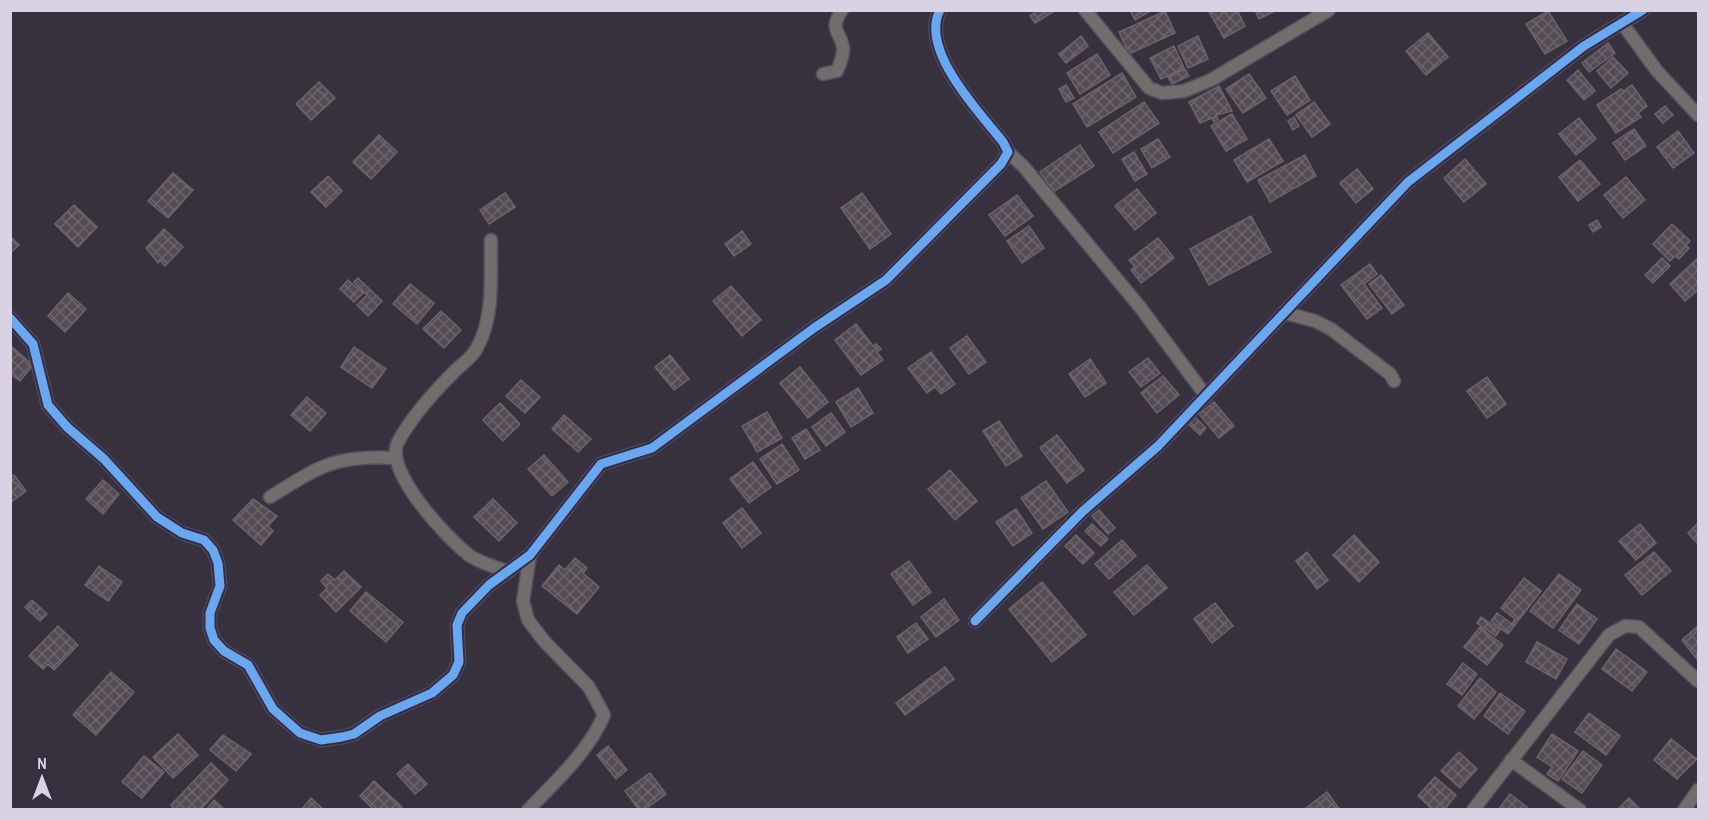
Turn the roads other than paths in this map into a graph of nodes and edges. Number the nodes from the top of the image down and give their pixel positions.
1 (842, 10) edge
2 (940, 10) edge
3 (1085, 10) edge
4 (1329, 10) edge
5 (1643, 10) edge
6 (1622, 23) junction
7 (823, 74) dead end
8 (1698, 115) edge
9 (1008, 152) junction
10 (491, 240) dead end
11 (1286, 314) junction
12 (10, 318) edge
13 (1394, 381) dead end
14 (1206, 396) junction
15 (395, 458) junction
16 (270, 497) dead end
17 (530, 555) junction
18 (508, 572) junction
19 (975, 621) dead end
20 (1698, 681) edge
21 (1511, 760) junction
22 (1698, 790) edge
23 (528, 810) edge
24 (1473, 810) edge
25 (1580, 810) edge
26 (1684, 810) edge

1 - 7 street
2 - 9 street
3 - 4 street
5 - 6 street
6 - 8 street
6 - 11 street
9 - 14 street
9 - 17 street
10 - 15 street
11 - 13 street
11 - 14 street
12 - 18 street
14 - 19 street
15 - 16 street
15 - 18 street
17 - 18 street
17 - 23 street
20 - 21 street
21 - 24 street
21 - 25 street
22 - 26 street

